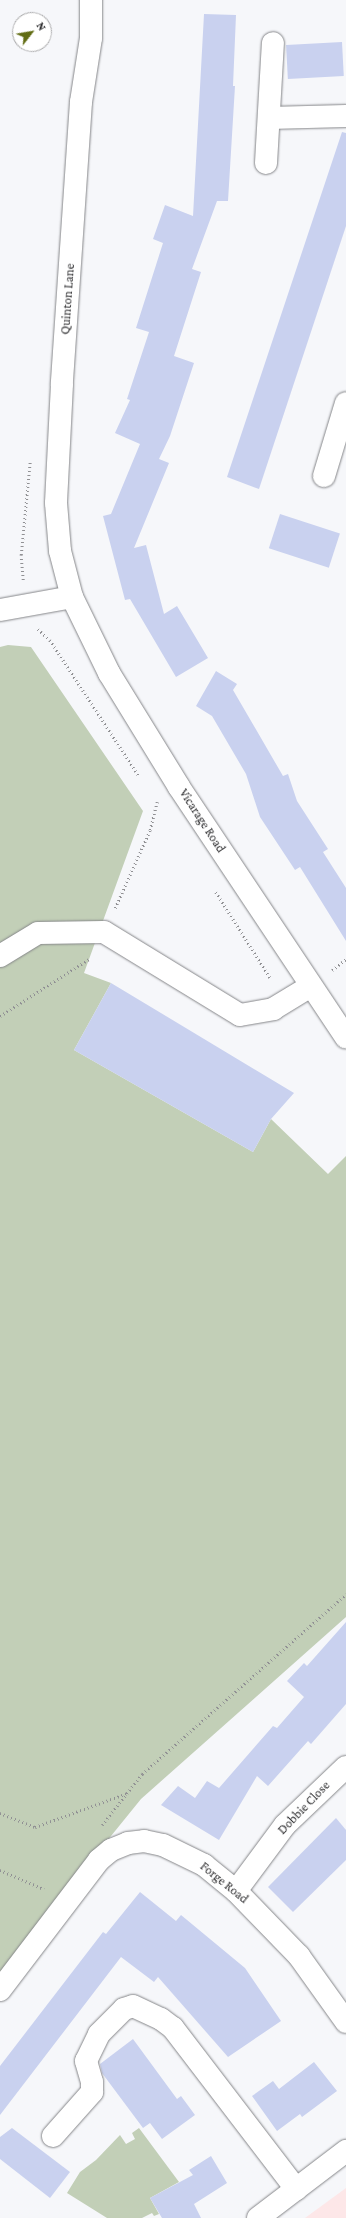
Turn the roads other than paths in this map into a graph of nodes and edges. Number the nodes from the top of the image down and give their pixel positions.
1 (91, 0) edge
2 (273, 43) dead end
3 (346, 116) edge
4 (269, 118) junction
5 (266, 164) dead end
6 (346, 403) edge
7 (324, 476) dead end
8 (72, 597) junction
9 (0, 610) edge
10 (0, 956) edge
11 (311, 986) junction
12 (346, 1037) edge
13 (346, 1767) edge
14 (236, 1891) junction
15 (0, 1990) edge
16 (346, 2022) edge
17 (52, 2136) dead end
18 (346, 2151) edge
19 (296, 2189) junction
20 (258, 2218) edge

1 - 8 street, Quinton Lane
2 - 4 street
3 - 4 street
4 - 5 street
6 - 7 street
8 - 9 street
8 - 11 street, Vicarage Road
10 - 11 street
11 - 12 street, Vicarage Road
13 - 14 street, Dobbie Close
14 - 15 street, Forge Road
14 - 16 street, Forge Road
17 - 19 street
18 - 19 street
19 - 20 street

